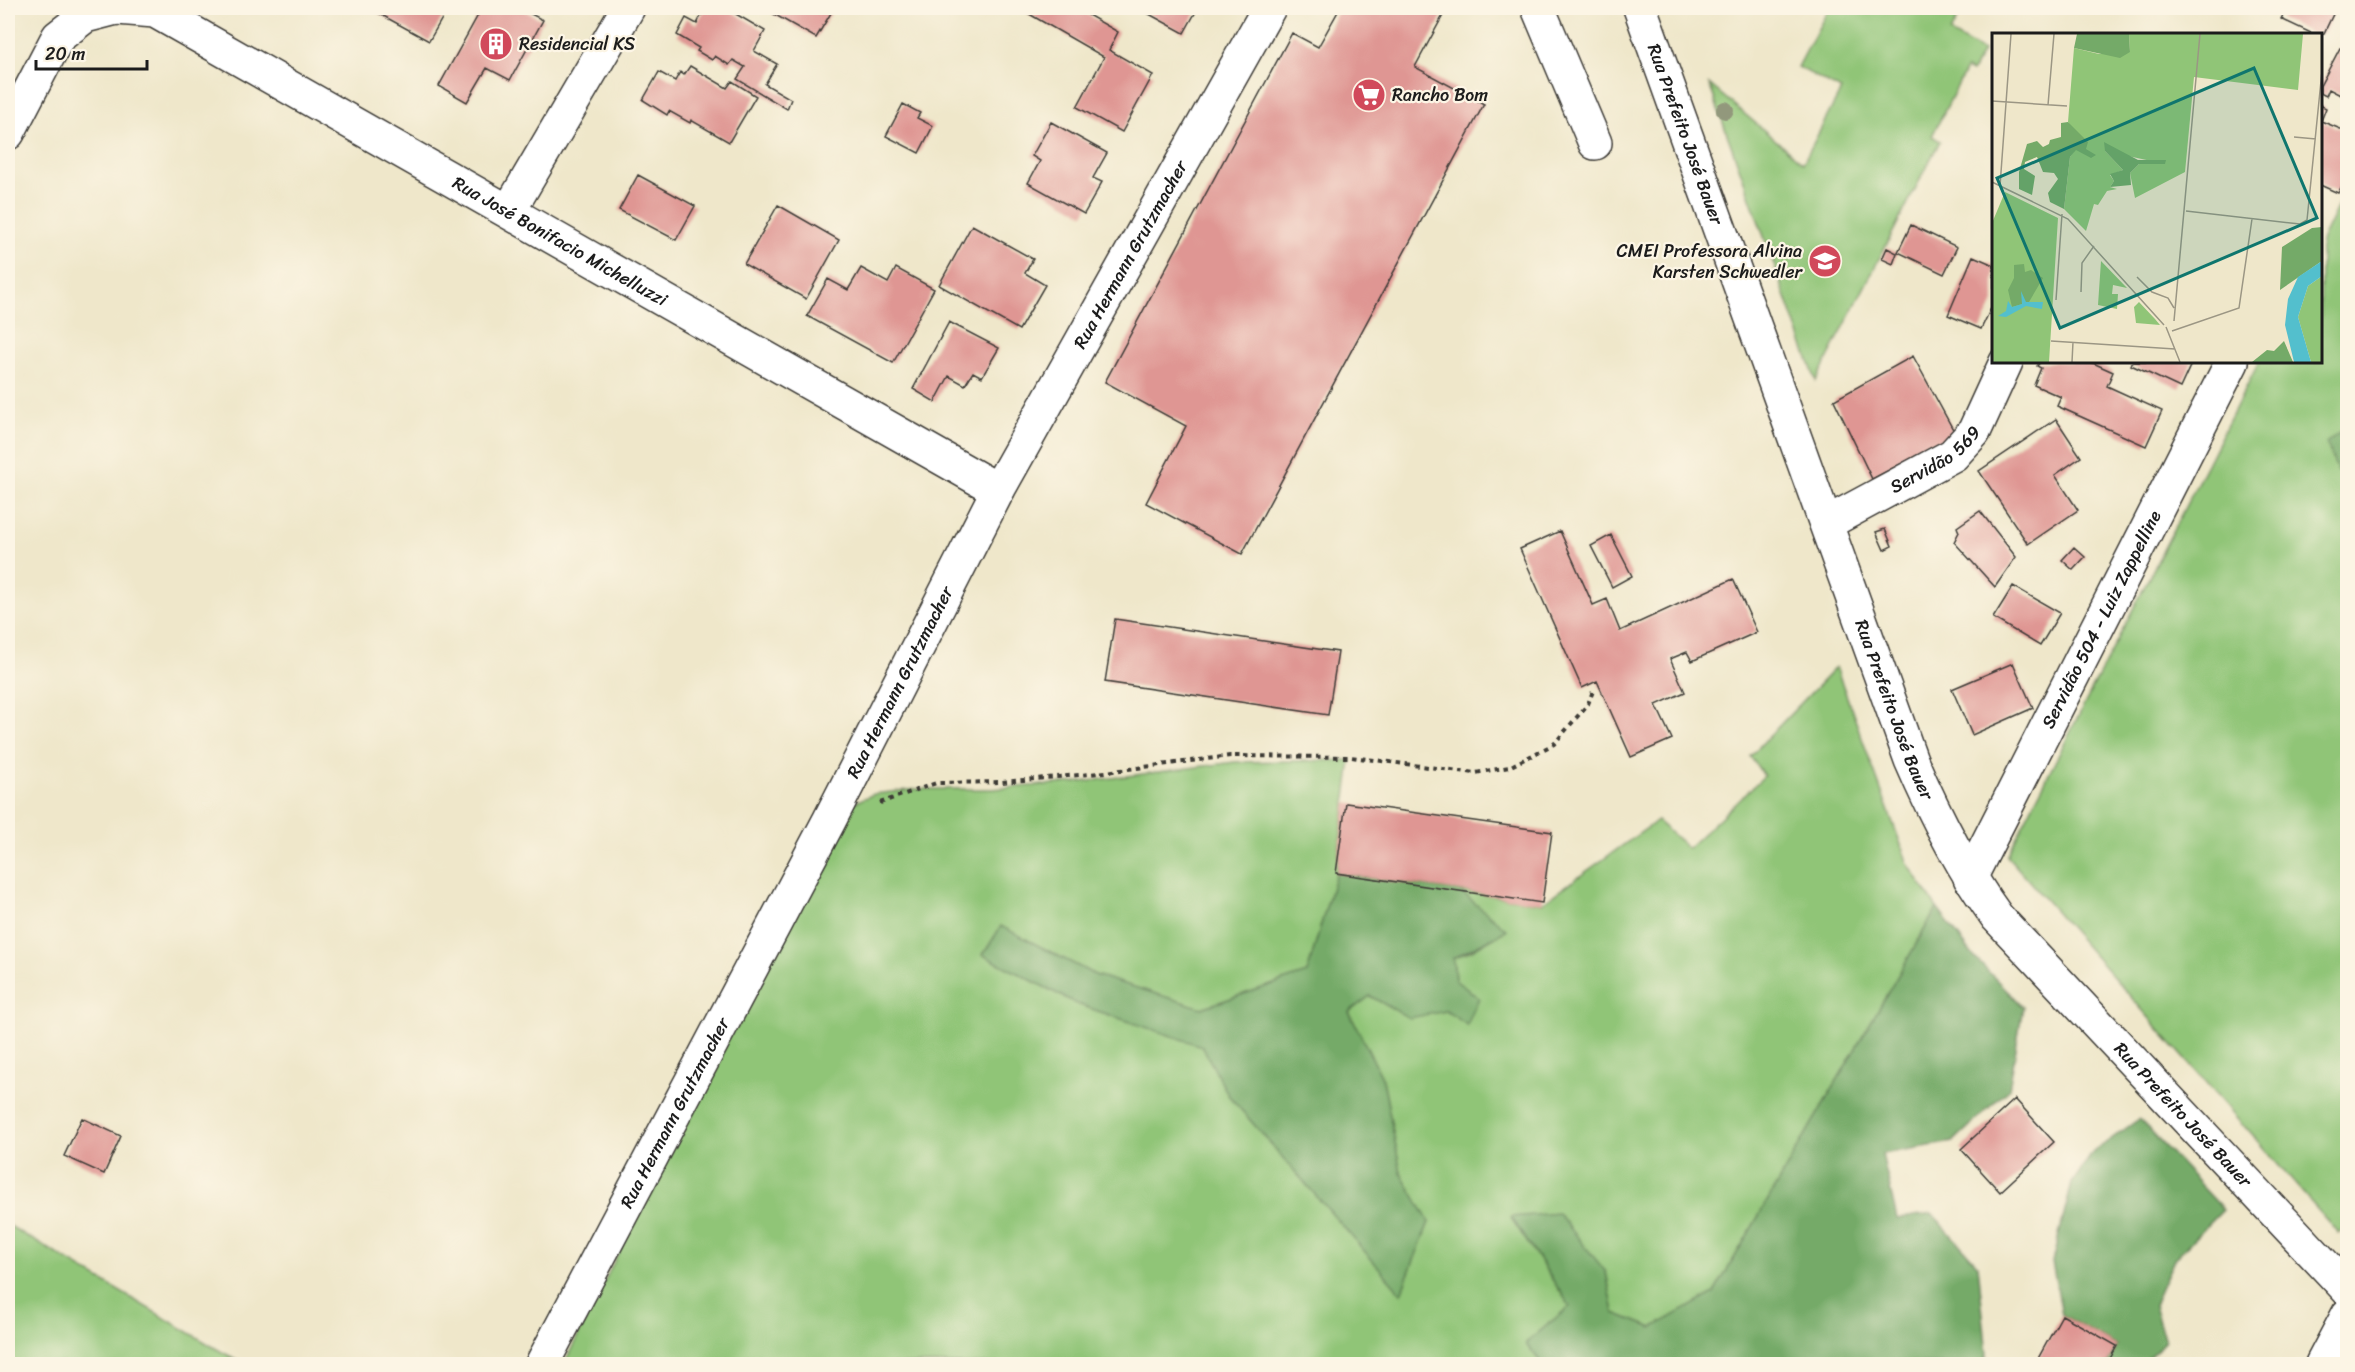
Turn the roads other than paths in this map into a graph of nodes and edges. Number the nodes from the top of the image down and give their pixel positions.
1 (116, 8) edge
2 (628, 8) edge
3 (1269, 8) edge
4 (1538, 8) edge
5 (1640, 8) edge
6 (10, 124) edge
7 (1595, 143) dead end
8 (509, 211) junction
9 (2006, 363) edge
10 (2231, 363) edge
11 (998, 490) junction
12 (1827, 523) junction
13 (1970, 879) junction
14 (2348, 1290) edge
15 (2348, 1315) edge
16 (542, 1365) edge
17 (2322, 1365) edge

1 - 6 street, Rua José Bonifacio Michelluzzi
1 - 8 street, Rua José Bonifacio Michelluzzi
2 - 8 street
3 - 11 street, Rua Hermann Grutzmacher
4 - 7 street
5 - 12 street, Rua Prefeito José Bauer
8 - 11 street, Rua José Bonifacio Michelluzzi
9 - 12 street, Servidão 569
10 - 13 street, Servidão 504 - Luiz Zappelline
11 - 16 street, Rua Hermann Grutzmacher
12 - 13 street, Rua Prefeito José Bauer
13 - 14 street, Rua Prefeito José Bauer
15 - 17 street

